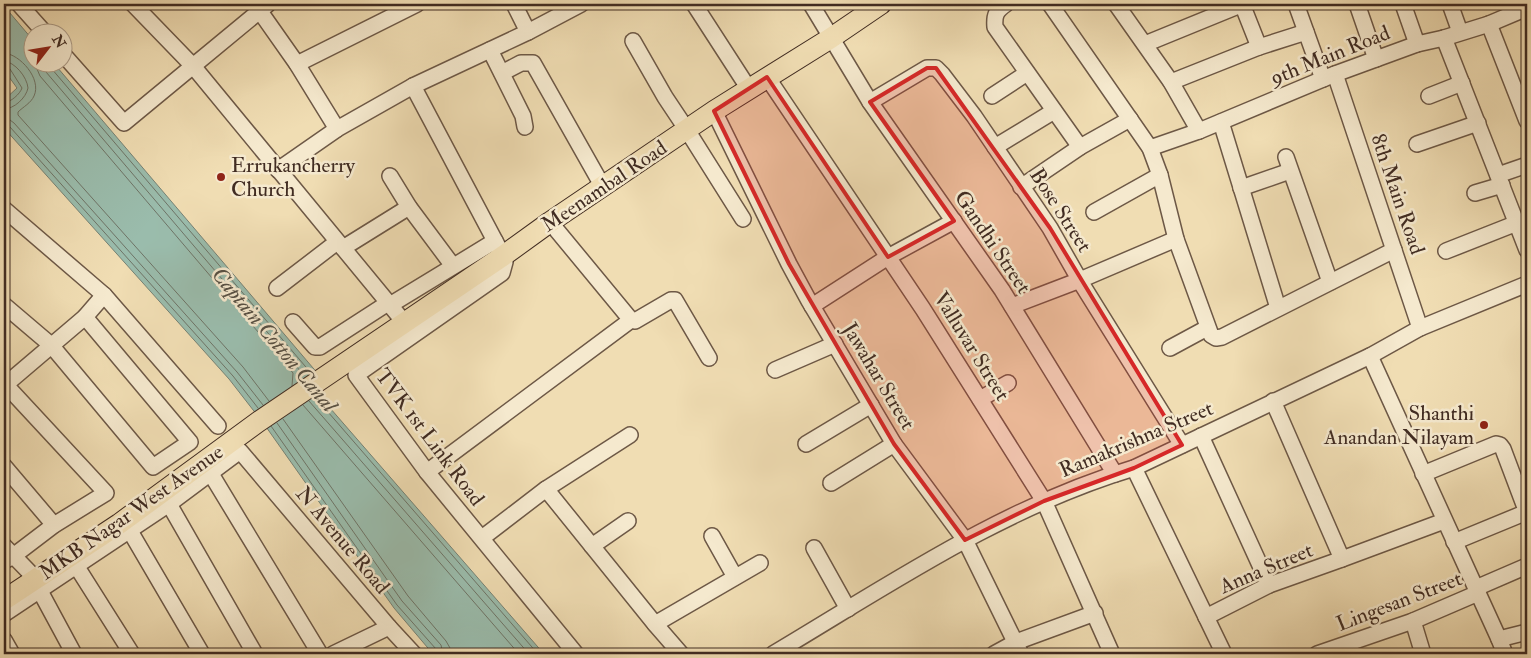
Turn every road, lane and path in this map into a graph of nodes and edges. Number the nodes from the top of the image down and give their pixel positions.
1 (19, 4) edge
2 (416, 4) edge
3 (514, 4) edge
4 (581, 4) edge
5 (811, 4) edge
6 (881, 4) edge
7 (1006, 4) edge
8 (1050, 4) edge
9 (1116, 4) edge
10 (1242, 4) edge
11 (1296, 4) edge
12 (1357, 4) edge
13 (1403, 4) edge
14 (1450, 4) edge
15 (701, 6) edge
16 (143, 7) edge
17 (264, 7) edge
18 (1527, 8) edge
19 (1496, 15) edge
20 (35, 22) edge
21 (528, 32) junction
22 (1306, 32) junction
23 (1460, 32) junction
24 (830, 38) junction
25 (1444, 38) junction
26 (633, 40) dead end
27 (1145, 44) junction
28 (1417, 44) junction
29 (1259, 47) junction
30 (490, 50) junction
31 (1376, 59) junction
32 (72, 64) edge
33 (298, 64) junction
34 (193, 66) junction
35 (502, 73) junction
36 (1027, 73) junction
37 (767, 77) junction
38 (1329, 77) junction
39 (1171, 82) junction
40 (1462, 83) junction
41 (413, 86) junction
42 (748, 89) junction
43 (992, 96) dead end
44 (1429, 96) dead end
45 (870, 102) junction
46 (714, 111) junction
47 (1054, 112) junction
48 (1130, 119) junction
49 (1527, 120) edge
50 (1221, 122) junction
51 (1478, 123) junction
52 (525, 127) dead end
53 (337, 129) junction
54 (688, 130) junction
55 (1199, 131) junction
56 (1417, 144) dead end
57 (994, 147) junction
58 (1080, 147) junction
59 (1150, 148) junction
60 (1527, 166) edge
61 (278, 170) junction
62 (1160, 175) junction
63 (390, 176) dead end
64 (1500, 180) junction
65 (603, 187) junction
66 (1021, 187) junction
67 (1241, 188) junction
68 (1475, 193) dead end
69 (409, 207) junction
70 (4, 209) edge
71 (1094, 212) dead end
72 (743, 219) dead end
73 (954, 221) junction
74 (550, 222) junction
75 (1516, 222) junction
76 (1176, 239) junction
77 (340, 245) junction
78 (499, 248) junction
79 (1394, 250) junction
80 (1446, 250) dead end
81 (1527, 250) edge
82 (888, 257) junction
83 (453, 266) junction
84 (1080, 280) junction
85 (1330, 282) junction
86 (1527, 284) edge
87 (277, 288) dead end
88 (104, 295) junction
89 (389, 304) junction
90 (4, 305) edge
91 (812, 306) junction
92 (1012, 306) junction
93 (1278, 308) junction
94 (85, 317) junction
95 (630, 320) junction
96 (293, 322) dead end
97 (404, 322) junction
98 (1208, 328) junction
99 (1420, 328) junction
100 (835, 344) junction
101 (51, 345) junction
102 (1170, 348) dead end
103 (1370, 356) junction
104 (709, 358) dead end
105 (775, 370) dead end
106 (330, 372) joint
107 (1008, 383) dead end
108 (4, 385) edge
109 (980, 399) junction
110 (1273, 400) junction
111 (871, 405) junction
112 (218, 426) dead end
113 (630, 435) dead end
114 (1201, 436) junction
115 (806, 444) dead end
116 (894, 444) junction
117 (1182, 445) junction
118 (4, 466) edge
119 (1134, 468) junction
120 (427, 472) junction
121 (211, 474) junction
122 (1115, 474) junction
123 (1423, 474) junction
124 (831, 483) dead end
125 (546, 488) junction
126 (1044, 502) junction
127 (169, 504) junction
128 (1526, 510) edge
129 (628, 521) dead end
130 (1444, 521) junction
131 (54, 525) junction
132 (130, 531) junction
133 (712, 536) dead end
134 (482, 538) junction
135 (965, 540) junction
136 (1454, 542) junction
137 (592, 546) junction
138 (814, 548) dead end
139 (7, 555) edge
140 (1342, 559) junction
141 (760, 563) dead end
142 (1527, 566) edge
143 (77, 567) junction
144 (735, 577) junction
145 (46, 580) junction
146 (1269, 585) junction
147 (1477, 591) junction
148 (4, 600) edge
149 (848, 609) junction
150 (1095, 613) junction
151 (4, 614) edge
152 (1206, 617) junction
153 (1413, 621) junction
154 (654, 624) junction
155 (389, 627) junction
156 (1527, 632) edge
157 (1499, 639) junction
158 (4, 640) edge
159 (1018, 648) edge
160 (1328, 653) edge
161 (12, 654) edge
162 (74, 654) edge
163 (132, 654) edge
164 (202, 654) edge
165 (255, 654) edge
166 (320, 654) edge
167 (334, 654) edge
168 (414, 654) edge
169 (576, 654) edge
170 (681, 654) edge
171 (773, 654) edge
172 (994, 654) edge
173 (1112, 654) edge
174 (1224, 654) edge
175 (1423, 654) edge
176 (1505, 654) edge

1 - 20 street
2 - 33 street
3 - 21 street
4 - 21 street
5 - 24 street, Gandhi Street
6 - 24 main road, Meenambal Road
7 - 36 street
8 - 48 street
9 - 27 street
10 - 27 street
10 - 29 street
11 - 22 street, 8th Main Road
12 - 31 street
13 - 28 street
14 - 23 street
15 - 42 street
16 - 34 street
17 - 33 street
17 - 34 street
18 - 19 street, 9th Main Road
19 - 23 street, 9th Main Road
19 - 49 street
21 - 30 street
22 - 29 street
22 - 38 street, 8th Main Road
23 - 25 street, 9th Main Road
24 - 37 main road, Meenambal Road
24 - 45 street, Gandhi Street
25 - 28 street, 9th Main Road
25 - 40 street
26 - 54 street
27 - 39 street
28 - 31 street, 9th Main Road
29 - 39 street
30 - 35 street
30 - 41 street
31 - 38 street, 9th Main Road
32 - 34 street
33 - 53 street
34 - 61 street
35 - 52 street
35 - 65 street
36 - 43 street
36 - 47 street
37 - 42 main road, Meenambal Road
37 - 82 street, Valluvar Street
38 - 50 street, 9th Main Road
38 - 79 street, 8th Main Road
39 - 55 street
40 - 44 street
40 - 51 street
41 - 53 street
41 - 78 street
42 - 46 main road, Meenambal Road
45 - 57 street, Bose Street
45 - 73 street, Gandhi Street
46 - 54 main road, Meenambal Road
46 - 91 street, Jawahar Street
47 - 57 street
47 - 58 street
48 - 58 street
48 - 59 street
50 - 55 street, 9th Main Road
50 - 67 street
51 - 56 street
51 - 64 street
53 - 61 street
54 - 65 main road, Meenambal Road
54 - 72 street
55 - 59 street, 9th Main Road
57 - 66 street, Bose Street
58 - 66 street
59 - 62 street
60 - 64 street
61 - 77 street
62 - 71 street
62 - 76 street
63 - 69 street
64 - 68 street
64 - 75 street
65 - 74 main road, Meenambal Road
66 - 84 street, Bose Street
67 - 85 street
67 - 93 street
69 - 77 street
69 - 83 street
70 - 88 street
73 - 82 street
73 - 92 street, Gandhi Street
74 - 78 main road, Meenambal Road
74 - 95 street
75 - 80 street
75 - 81 street
76 - 84 street
76 - 98 street
77 - 87 street
77 - 89 street
78 - 83 street
78 - 97 main road, Meenambal Road
78 - 120 street, TVK 1st Link Road
79 - 85 street
79 - 99 street, 8th Main Road
82 - 91 street
82 - 109 street, Valluvar Street
83 - 89 street
84 - 92 street
84 - 117 street, Bose Street
85 - 93 street
86 - 99 street, Ramakrishna Street
88 - 94 street
88 - 112 street
89 - 96 street
89 - 97 street
90 - 101 street
91 - 100 street, Jawahar Street
92 - 122 street, Gandhi Street
93 - 98 street
94 - 101 street
94 - 101 street
95 - 104 street
95 - 120 street
97 - 106 main road, Meenambal Road
98 - 102 street
99 - 103 street, Ramakrishna Street
100 - 105 street
100 - 111 street, Jawahar Street
101 - 108 street
103 - 110 street, Ramakrishna Street
103 - 123 street
106 - 145 main road, MKB Nagar West Avenue
107 - 109 street
108 - 131 street
109 - 126 street, Valluvar Street
110 - 114 street, Ramakrishna Street
110 - 140 street, Anna Street
111 - 115 street
111 - 116 street, Jawahar Street
113 - 125 street
114 - 117 street, Ramakrishna Street
114 - 146 street
116 - 124 street
116 - 135 street, Jawahar Street
117 - 119 street, Ramakrishna Street
118 - 131 street
119 - 122 street, Ramakrishna Street
119 - 152 street
120 - 134 street, TVK 1st Link Road
121 - 127 street
121 - 155 street, N Avenue Road
121 - 166 street
122 - 126 street, Ramakrishna Street
123 - 128 street
123 - 130 street
125 - 134 street
125 - 137 street
126 - 135 street, Ramakrishna Street
126 - 150 street, Valluvar Street
127 - 132 street
127 - 165 street
128 - 136 street
129 - 137 street
130 - 136 street
130 - 140 street, Anna Street
131 - 139 street
132 - 143 street
132 - 164 street
133 - 144 street
134 - 169 street, TVK 1st Link Road
135 - 149 street, Ramakrishna Street
135 - 159 street, Jawahar Street
136 - 147 street
137 - 154 street
138 - 149 street
139 - 145 street
140 - 146 street, Anna Street
141 - 144 street
142 - 147 street
143 - 145 street
143 - 163 street
144 - 154 street
145 - 148 main road, MKB Nagar West Avenue
145 - 151 street
145 - 162 street
146 - 152 street, Anna Street
147 - 153 street, Lingesan Street
147 - 157 street, Lingesan Street
149 - 171 street, Ramakrishna Street
150 - 159 street
150 - 173 street, Valluvar Street
152 - 174 street
153 - 160 street, Lingesan Street
153 - 175 street
154 - 170 street
155 - 167 street
155 - 168 street, N Avenue Road
156 - 157 street
157 - 176 street, Lingesan Street
158 - 161 street
159 - 172 street

